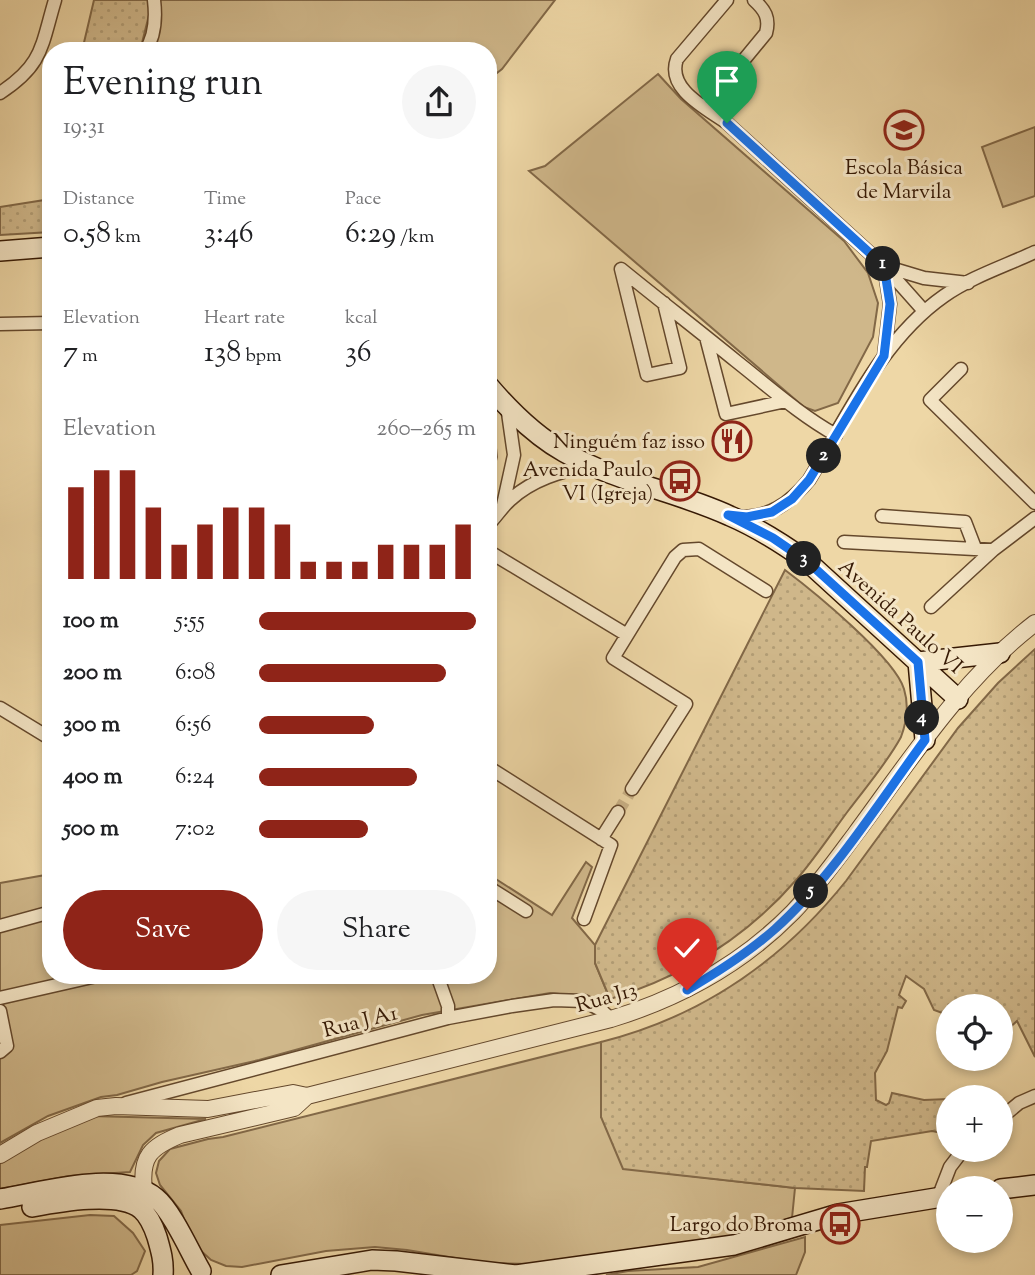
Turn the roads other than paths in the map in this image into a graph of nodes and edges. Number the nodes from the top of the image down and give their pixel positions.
1 (55, 0) edge
2 (154, 0) edge
3 (727, 0) edge
4 (754, 0) edge
5 (43, 42) edge
6 (151, 42) edge
7 (42, 44) edge
8 (0, 93) edge
9 (705, 107) junction
10 (42, 248) edge
11 (0, 251) edge
12 (1035, 252) edge
13 (884, 266) junction
14 (968, 283) junction
15 (664, 303) junction
16 (924, 311) junction
17 (42, 323) edge
18 (0, 324) edge
19 (706, 337) junction
20 (884, 356) junction
21 (961, 369) dead end
22 (497, 395) edge
23 (786, 401) junction
24 (507, 406) junction
25 (836, 435) junction
26 (590, 465) junction
27 (1035, 503) edge
28 (502, 508) junction
29 (497, 514) edge
30 (728, 515) junction
31 (882, 516) dead end
32 (1035, 518) edge
33 (844, 542) dead end
34 (975, 548) junction
35 (993, 550) junction
36 (497, 556) edge
37 (766, 591) dead end
38 (931, 607) dead end
39 (1035, 623) edge
40 (627, 635) junction
41 (1000, 653) junction
42 (918, 662) junction
43 (958, 699) junction
44 (0, 708) edge
45 (42, 734) edge
46 (925, 740) junction
47 (497, 773) edge
48 (632, 789) tunnel mouth
49 (618, 812) tunnel mouth
50 (601, 839) junction
51 (497, 893) edge
52 (526, 911) dead end
53 (42, 914) edge
54 (584, 919) dead end
55 (0, 926) edge
56 (61, 984) edge
57 (440, 984) edge
58 (0, 998) edge
59 (0, 1012) edge
60 (448, 1018) junction
61 (611, 1019) junction
62 (0, 1052) edge
63 (307, 1096) junction
64 (1035, 1096) edge
65 (116, 1106) junction
66 (1013, 1108) edge
67 (0, 1155) edge
68 (1035, 1185) edge
69 (1013, 1188) edge
70 (144, 1190) junction
71 (936, 1198) edge
72 (0, 1199) edge
73 (0, 1212) edge
74 (206, 1273) edge
75 (163, 1275) edge
76 (170, 1275) edge
77 (281, 1275) edge
78 (516, 1275) edge

1 - 5 street
2 - 6 street
3 - 9 street
4 - 9 street
7 - 8 street
9 - 13 street
10 - 11 main road
12 - 14 street
13 - 14 street
13 - 16 street
13 - 20 street
14 - 16 street
15 - 15 street
15 - 19 street
16 - 20 street
17 - 18 street
19 - 23 street
19 - 23 street
20 - 25 street
21 - 27 street
22 - 24 main road, Avenida Paulo VI
23 - 25 street
24 - 26 main road, Avenida Paulo VI
24 - 28 street
25 - 30 street
26 - 28 street
26 - 30 main road, Avenida Paulo VI
28 - 29 street
30 - 42 main road, Avenida Paulo VI
31 - 34 street
32 - 35 street
33 - 34 street
34 - 35 street
35 - 38 street
36 - 40 street
37 - 40 street
39 - 41 street, Rua J13
40 - 48 street
41 - 42 main road
41 - 43 street, Rua J13
42 - 43 main road, Avenida Paulo VI
42 - 46 main road
43 - 46 street, Rua J13
44 - 45 street
46 - 61 street, Rua J13
47 - 50 street
49 - 50 street
50 - 54 street
51 - 52 street
53 - 55 street
56 - 58 street
57 - 60 street
59 - 62 street
60 - 61 street, Rua J A1
60 - 65 street, Rua J A1
61 - 63 street, Rua J13
63 - 65 street, Rua J13
63 - 70 street, Rua J13
64 - 66 street
65 - 67 street, Rua J13
68 - 69 main road
70 - 72 main road
70 - 74 main road
71 - 78 main road
73 - 75 main road
74 - 76 main road
77 - 78 main road

